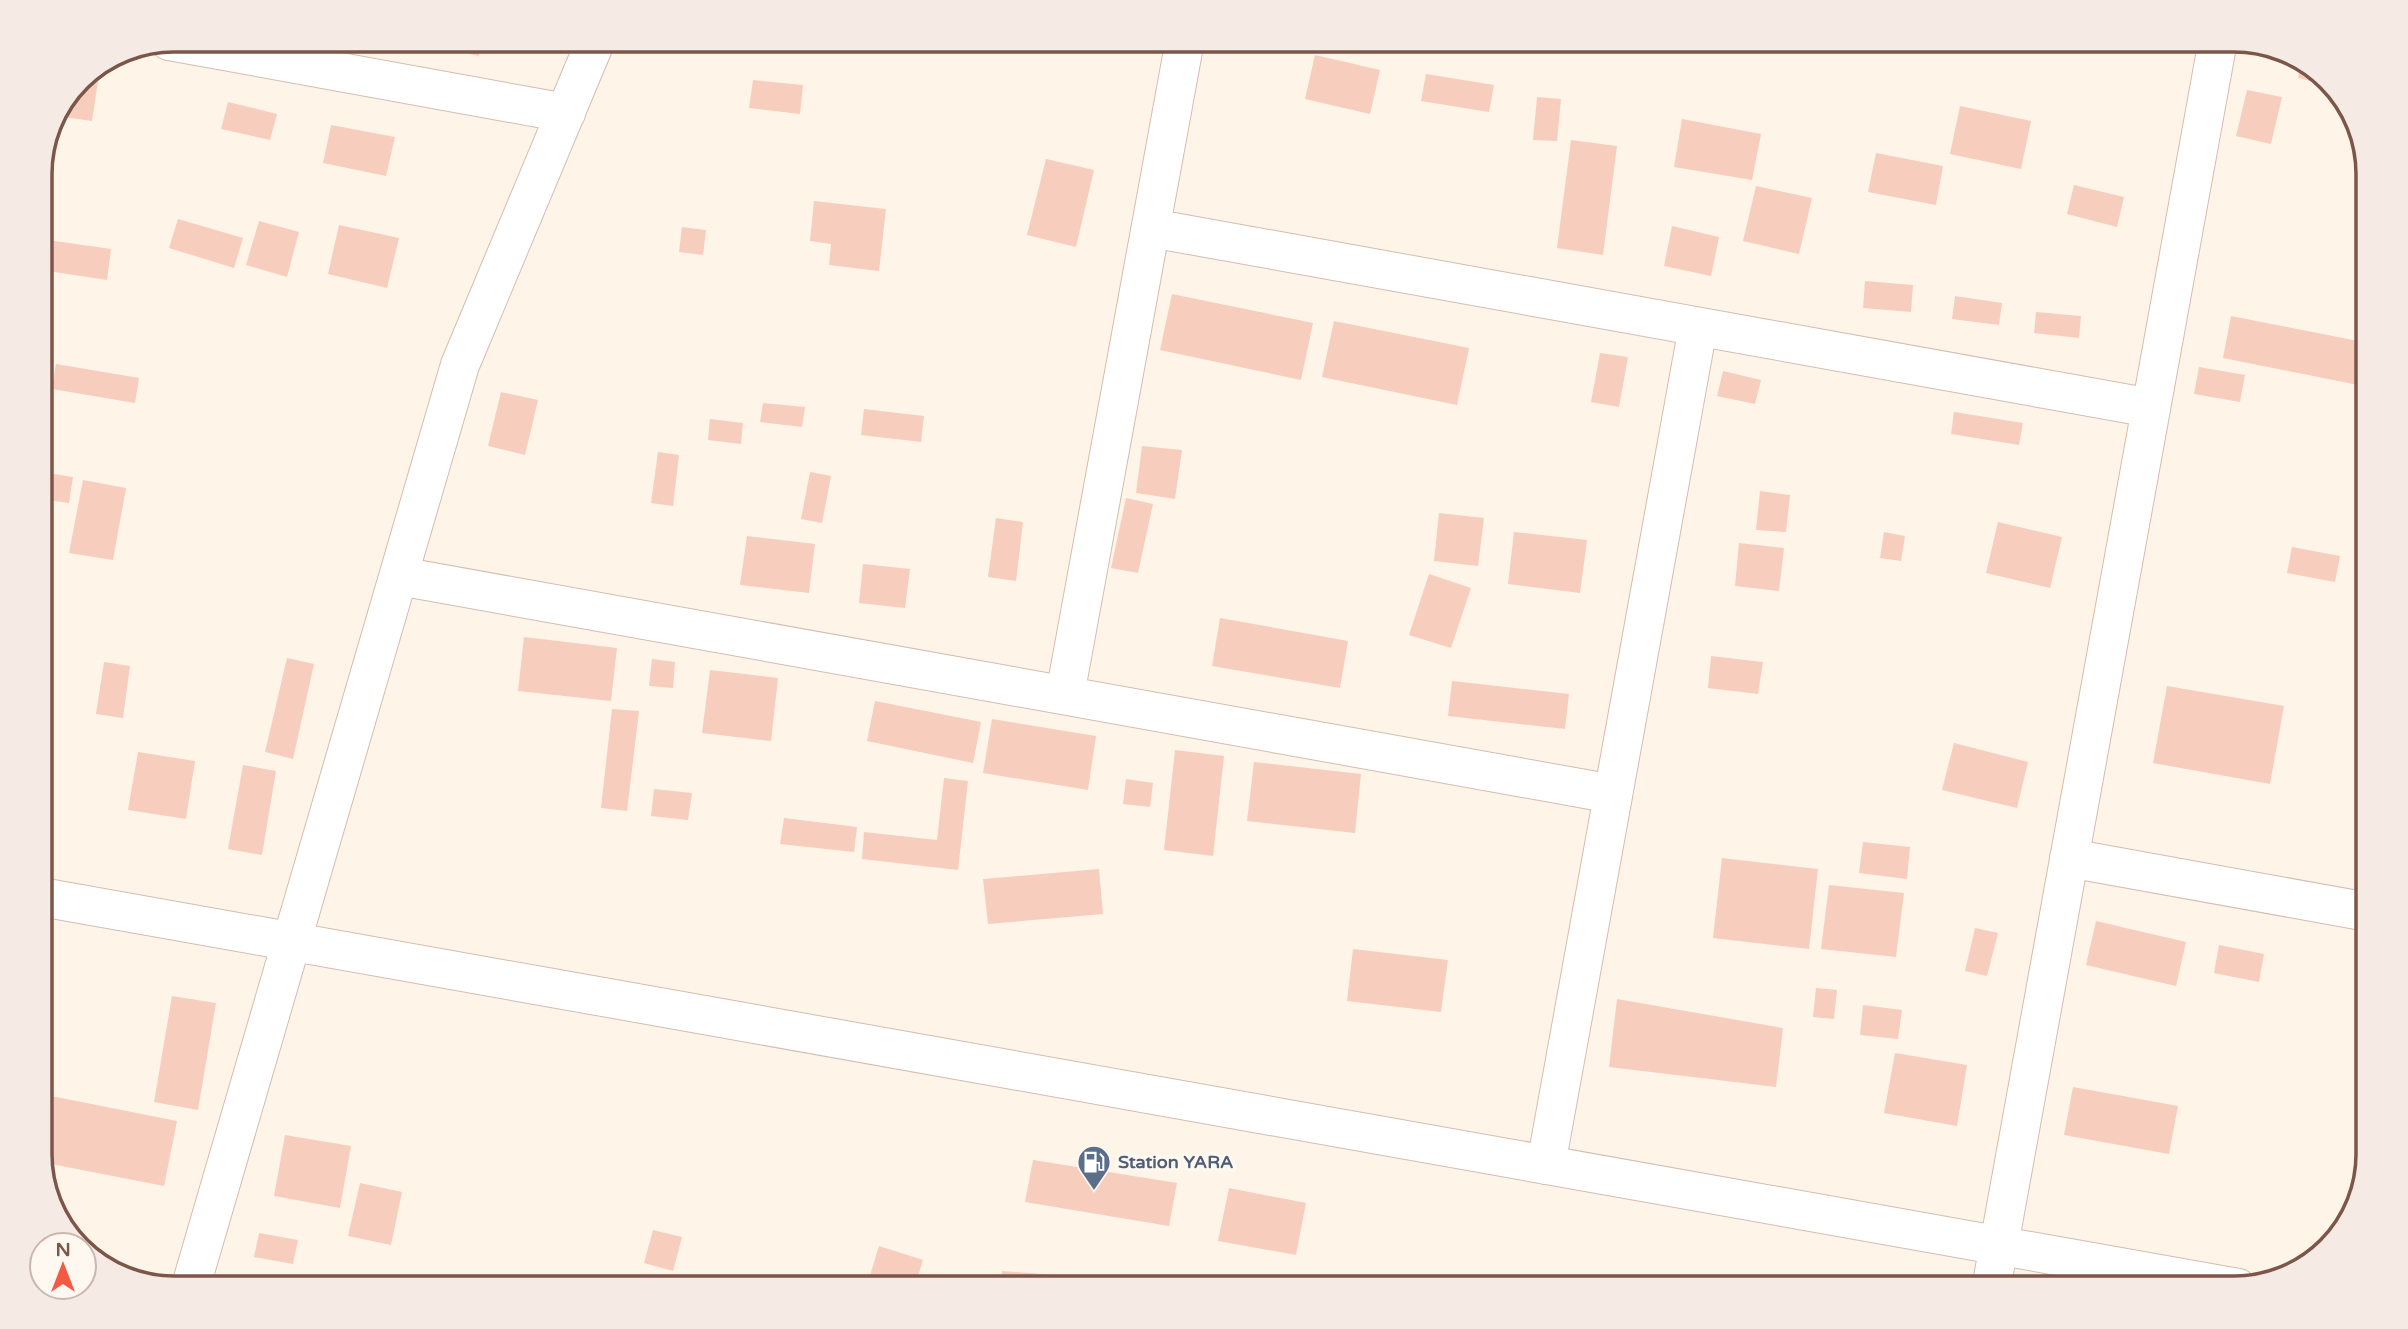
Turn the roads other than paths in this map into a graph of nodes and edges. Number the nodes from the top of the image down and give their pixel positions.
1 (230, 52) edge
2 (591, 52) edge
3 (1183, 52) edge
4 (2216, 52) edge
5 (566, 113) junction
6 (1150, 228) junction
7 (1698, 327) junction
8 (2151, 408) junction
9 (399, 576) junction
10 (1065, 695) junction
11 (1613, 794) junction
12 (2069, 858) junction
13 (53, 899) edge
14 (2356, 910) edge
15 (290, 941) junction
16 (1546, 1164) junction
17 (1999, 1245) junction
18 (194, 1276) edge
19 (1993, 1276) edge
20 (2175, 1276) edge

1 - 5 street
2 - 5 street
3 - 6 street
4 - 8 street
5 - 9 street
6 - 7 street
6 - 10 street
7 - 8 street
7 - 11 street
8 - 12 street
9 - 10 street
9 - 15 street
10 - 11 street
11 - 16 street
12 - 14 street
12 - 17 street
13 - 15 street
15 - 16 street
15 - 18 street
16 - 17 street
17 - 19 street
17 - 20 street

